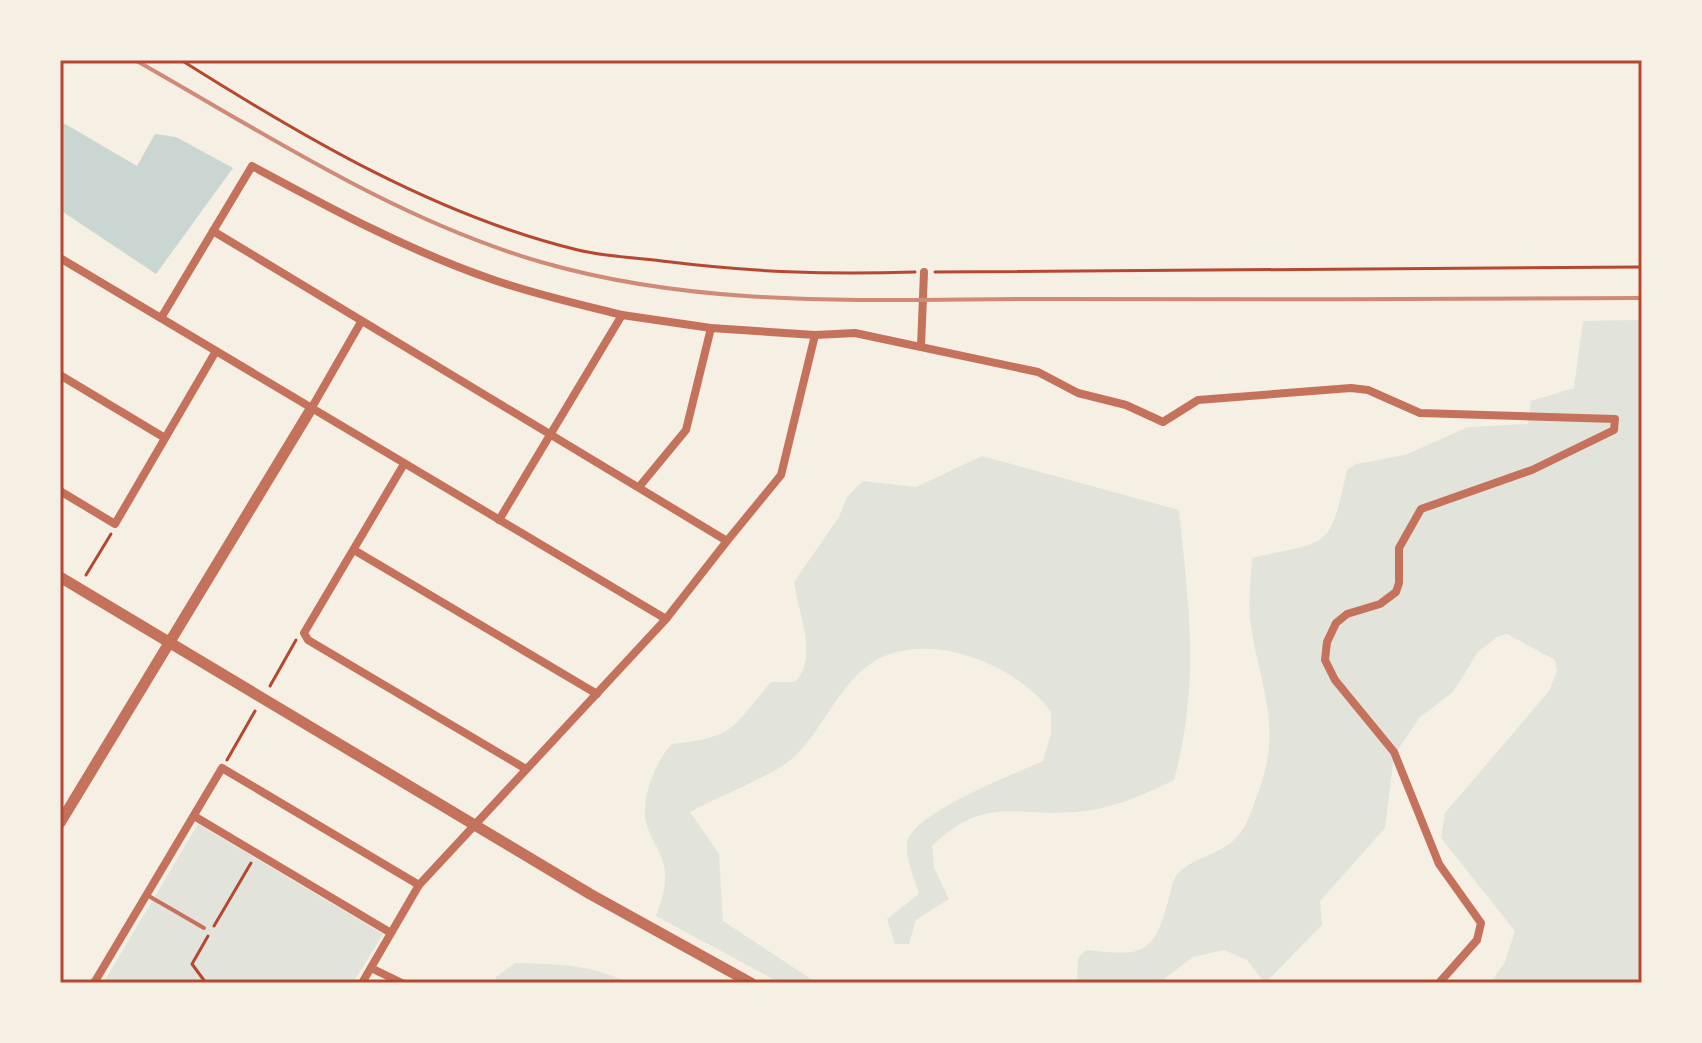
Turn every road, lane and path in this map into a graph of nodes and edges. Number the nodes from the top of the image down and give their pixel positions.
1 (181, 60) edge
2 (213, 231) junction
3 (60, 258) edge
4 (1642, 267) edge
5 (924, 272) junction
6 (622, 315) junction
7 (161, 318) junction
8 (361, 322) junction
9 (711, 328) junction
10 (815, 335) junction
11 (921, 346) junction
12 (216, 351) junction
13 (60, 375) edge
14 (311, 409) junction
15 (550, 434) junction
16 (165, 438) junction
17 (404, 464) junction
18 (639, 487) junction
19 (60, 491) edge
20 (499, 520) junction
21 (115, 524) junction
22 (727, 541) junction
23 (354, 550) junction
24 (86, 575) dead end
25 (60, 577) edge
26 (666, 619) junction
27 (304, 633) junction
28 (169, 642) junction
29 (270, 686) dead end
30 (597, 694) junction
31 (255, 711) dead end
32 (222, 768) junction
33 (526, 769) junction
34 (194, 816) junction
35 (60, 823) edge
36 (474, 825) junction
37 (257, 853) junction
38 (419, 885) junction
39 (147, 895) junction
40 (204, 928) dead end
41 (391, 933) junction
42 (371, 968) junction
43 (94, 983) edge
44 (206, 983) edge
45 (362, 983) edge
46 (402, 983) edge
47 (751, 983) edge
48 (1439, 983) edge

1 - 5 path
2 - 6 street
2 - 7 street
2 - 8 street
3 - 7 street
4 - 5 path
5 - 11 street
6 - 9 street
6 - 15 street
7 - 12 street
8 - 14 street
8 - 15 street
9 - 10 street
9 - 18 street
10 - 11 street
10 - 22 street
11 - 48 street
12 - 14 street
12 - 16 street
13 - 16 street
14 - 17 street
14 - 28 street
15 - 18 street
15 - 20 street
16 - 21 street
17 - 20 street
17 - 23 street
18 - 22 street
19 - 21 street
20 - 26 street
21 - 24 path
22 - 26 street
23 - 27 street
23 - 30 street
25 - 28 street
26 - 30 street
27 - 29 path
27 - 33 street
28 - 35 street
28 - 36 street
30 - 33 street
31 - 32 path
32 - 34 street
32 - 38 street
33 - 36 street
34 - 37 street
34 - 39 street
36 - 38 street
36 - 47 street
37 - 41 street
37 - 44 path
38 - 41 street
39 - 40 lane
39 - 43 street
41 - 42 street
42 - 45 street
42 - 46 street

